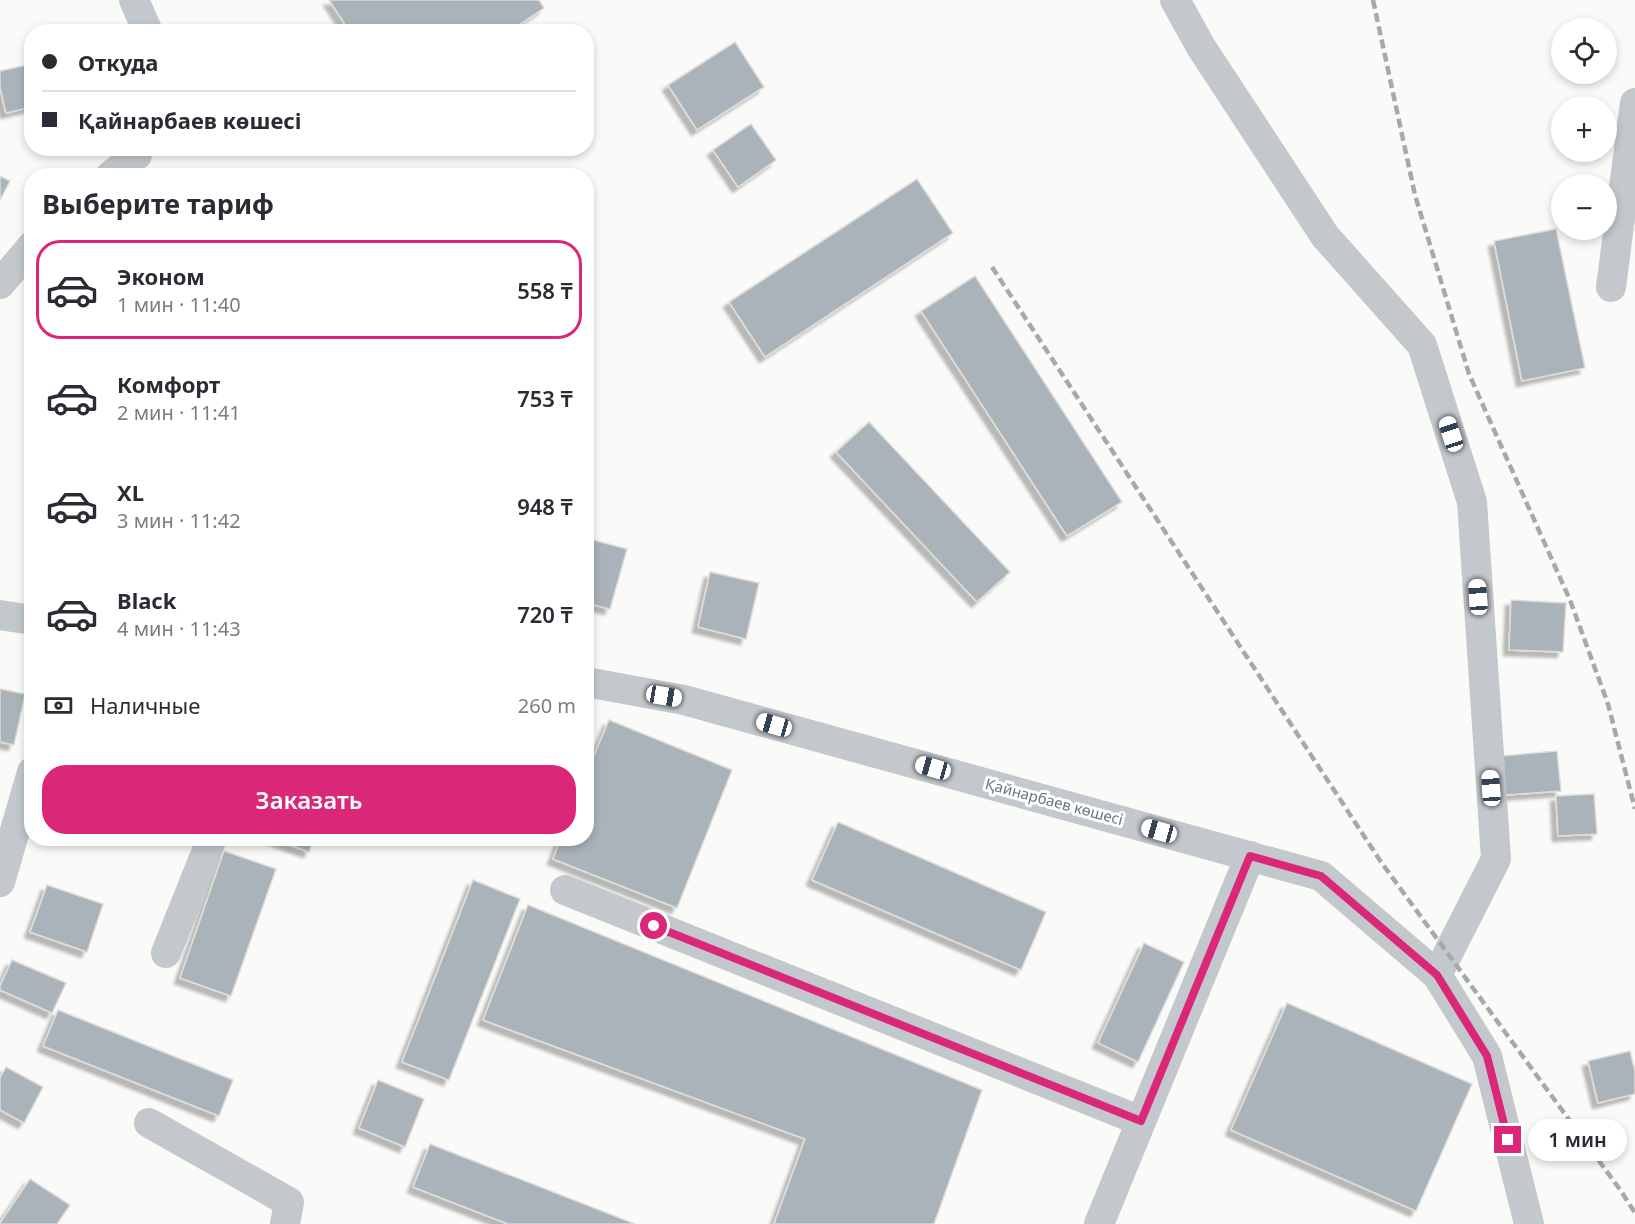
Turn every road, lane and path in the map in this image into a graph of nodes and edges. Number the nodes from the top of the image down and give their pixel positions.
1 (134, 0) edge
2 (1175, 0) edge
3 (144, 24) edge
4 (1635, 103) edge
5 (136, 156) edge
6 (120, 168) edge
7 (24, 256) edge
8 (0, 284) edge
9 (1611, 287) dead end
10 (0, 615) edge
11 (24, 619) edge
12 (594, 683) edge
13 (24, 800) edge
14 (209, 846) edge
15 (1250, 856) junction
16 (0, 882) edge
17 (565, 890) dead end
18 (166, 953) dead end
19 (1437, 975) junction
20 (1141, 1121) junction
21 (149, 1123) dead end
22 (285, 1224) edge
23 (1099, 1224) edge
24 (1529, 1224) edge

1 - 3 street
2 - 19 street
4 - 9 street
5 - 6 street
7 - 8 street
10 - 11 street
12 - 15 street, Қайнарбаев көшесі
13 - 16 street
14 - 18 street
15 - 19 street, Қайнарбаев көшесі
15 - 20 street
17 - 20 street
19 - 24 street, Қайнарбаев көшесі
20 - 23 street
21 - 22 street

